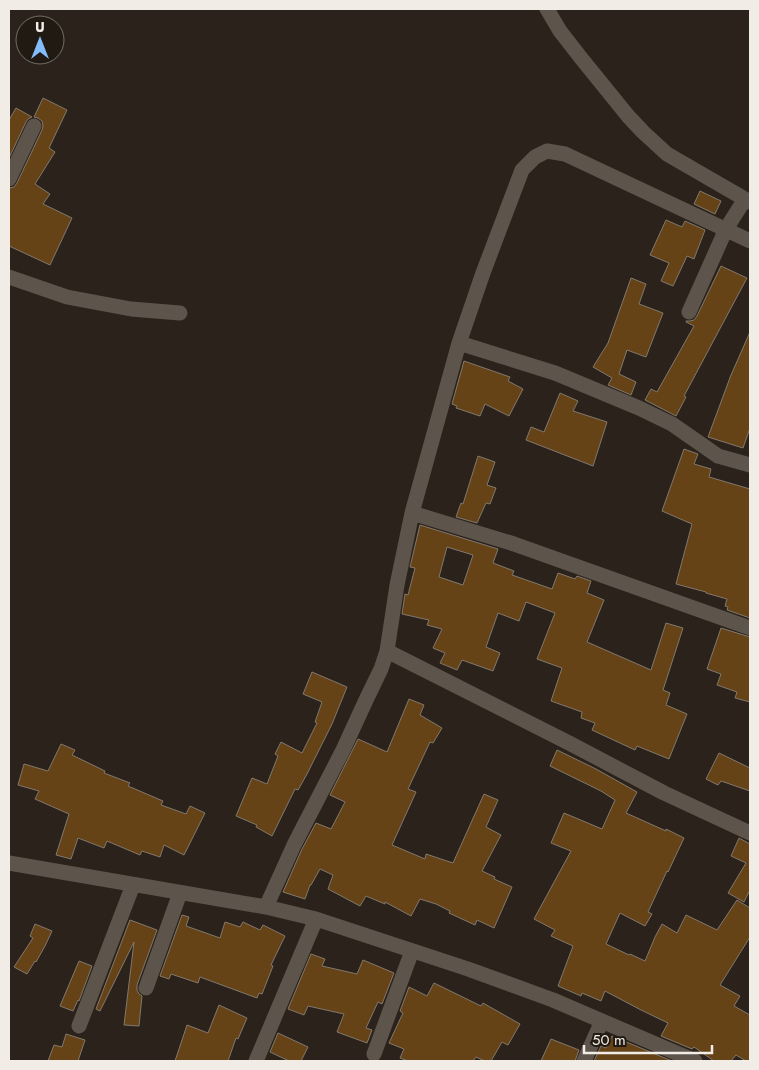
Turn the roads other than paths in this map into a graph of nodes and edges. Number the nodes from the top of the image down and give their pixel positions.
1 (548, 9) edge
2 (34, 126) dead end
3 (9, 179) edge
4 (747, 201) edge
5 (726, 229) junction
6 (750, 241) edge
7 (9, 277) edge
8 (689, 312) dead end
9 (180, 313) dead end
10 (459, 343) junction
11 (750, 465) edge
12 (412, 514) junction
13 (750, 628) edge
14 (387, 651) junction
15 (750, 833) edge
16 (9, 863) edge
17 (133, 885) junction
18 (180, 893) junction
19 (266, 907) junction
20 (316, 919) junction
21 (412, 951) junction
22 (146, 988) dead end
23 (602, 1022) junction
24 (79, 1026) dead end
25 (374, 1054) dead end
26 (256, 1061) edge
27 (584, 1061) edge
28 (695, 1061) edge

1 - 4 street
2 - 3 street
4 - 5 street
5 - 6 street
5 - 8 street
5 - 10 street
7 - 9 street
10 - 11 street
10 - 12 street
12 - 13 street
12 - 14 street
14 - 15 street
14 - 19 street
16 - 17 street
17 - 18 street
17 - 24 street
18 - 19 street
18 - 22 street
19 - 20 street
20 - 21 street
20 - 26 street
21 - 23 street
21 - 25 street
23 - 27 street
23 - 28 street

